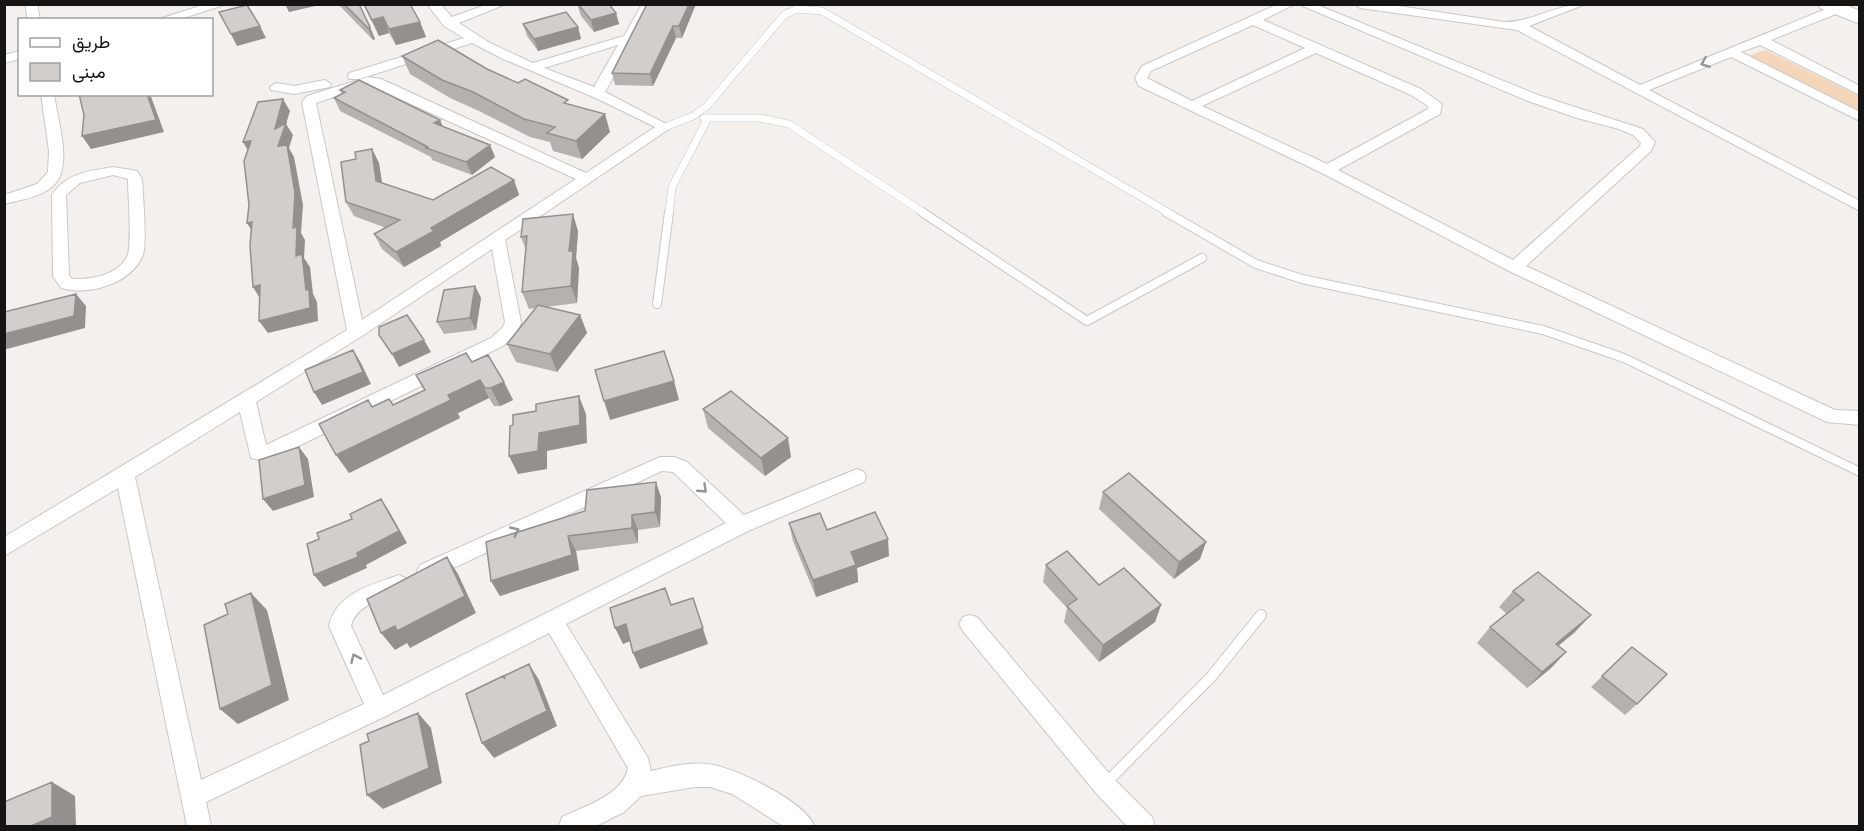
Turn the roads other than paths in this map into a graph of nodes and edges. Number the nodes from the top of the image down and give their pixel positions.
1 (221, 4) edge
2 (433, 4) edge
3 (500, 4) edge
4 (648, 4) edge
5 (1289, 4) edge
6 (1304, 4) edge
7 (1360, 4) edge
8 (1450, 4) edge
9 (1577, 5) edge
10 (1839, 6) edge
11 (1860, 8) edge
12 (169, 18) edge
13 (1860, 18) edge
14 (1473, 20) junction
15 (1254, 21) junction
16 (448, 23) junction
17 (1519, 26) junction
18 (473, 39) junction
19 (627, 39) junction
20 (1761, 40) junction
21 (1313, 49) junction
22 (1731, 52) junction
23 (533, 67) junction
24 (276, 87) dead end
25 (1638, 90) junction
26 (1860, 91) edge
27 (597, 93) junction
28 (47, 96) edge
29 (1191, 106) junction
30 (693, 116) junction
31 (1860, 117) edge
32 (708, 118) junction
33 (665, 127) junction
34 (1327, 170) junction
35 (586, 179) junction
36 (59, 182) junction
37 (4, 200) edge
38 (1860, 207) edge
39 (497, 238) junction
40 (1202, 258) dead end
41 (1515, 267) junction
42 (657, 304) dead end
43 (356, 333) junction
44 (247, 400) junction
45 (1860, 418) edge
46 (1860, 472) edge
47 (125, 475) junction
48 (857, 477) dead end
49 (741, 525) junction
50 (4, 548) edge
51 (1261, 615) dead end
52 (553, 621) junction
53 (970, 624) dead end
54 (378, 709) junction
55 (636, 785) junction
56 (1104, 785) junction
57 (192, 796) junction
58 (199, 826) edge
59 (571, 826) edge
60 (802, 826) edge
61 (1143, 826) edge

1 - 12 street
2 - 16 street
3 - 16 street
4 - 19 street
5 - 15 street
6 - 41 street
7 - 14 street
8 - 14 street
9 - 17 street
10 - 11 main road
10 - 13 main road
10 - 20 street
14 - 17 street
15 - 21 street
15 - 29 street
16 - 18 street
17 - 25 street
18 - 23 street
18 - 24 street
19 - 23 street
19 - 27 street
20 - 22 street
20 - 26 street
21 - 29 street
21 - 34 street
22 -> 25 street
22 - 31 street
23 - 27 street
25 - 38 street
27 - 33 street
28 - 36 street
29 - 34 street
30 - 32 lane
30 - 33 lane
30 - 46 lane
32 - 40 lane
32 - 42 lane
33 - 35 street
34 - 41 street
35 - 39 street
35 - 43 street
36 - 36 street
36 - 37 street
39 - 43 street
39 - 44 street
41 - 45 street
43 - 44 street
44 - 47 street
47 - 50 street
47 - 57 street
48 - 49 street
49 - 52 street
54 -> 49 street
51 - 56 lane
52 - 54 street
52 - 55 street
53 - 56 street
54 - 57 street
55 - 59 street
55 - 60 street
56 - 61 street
57 - 58 street

